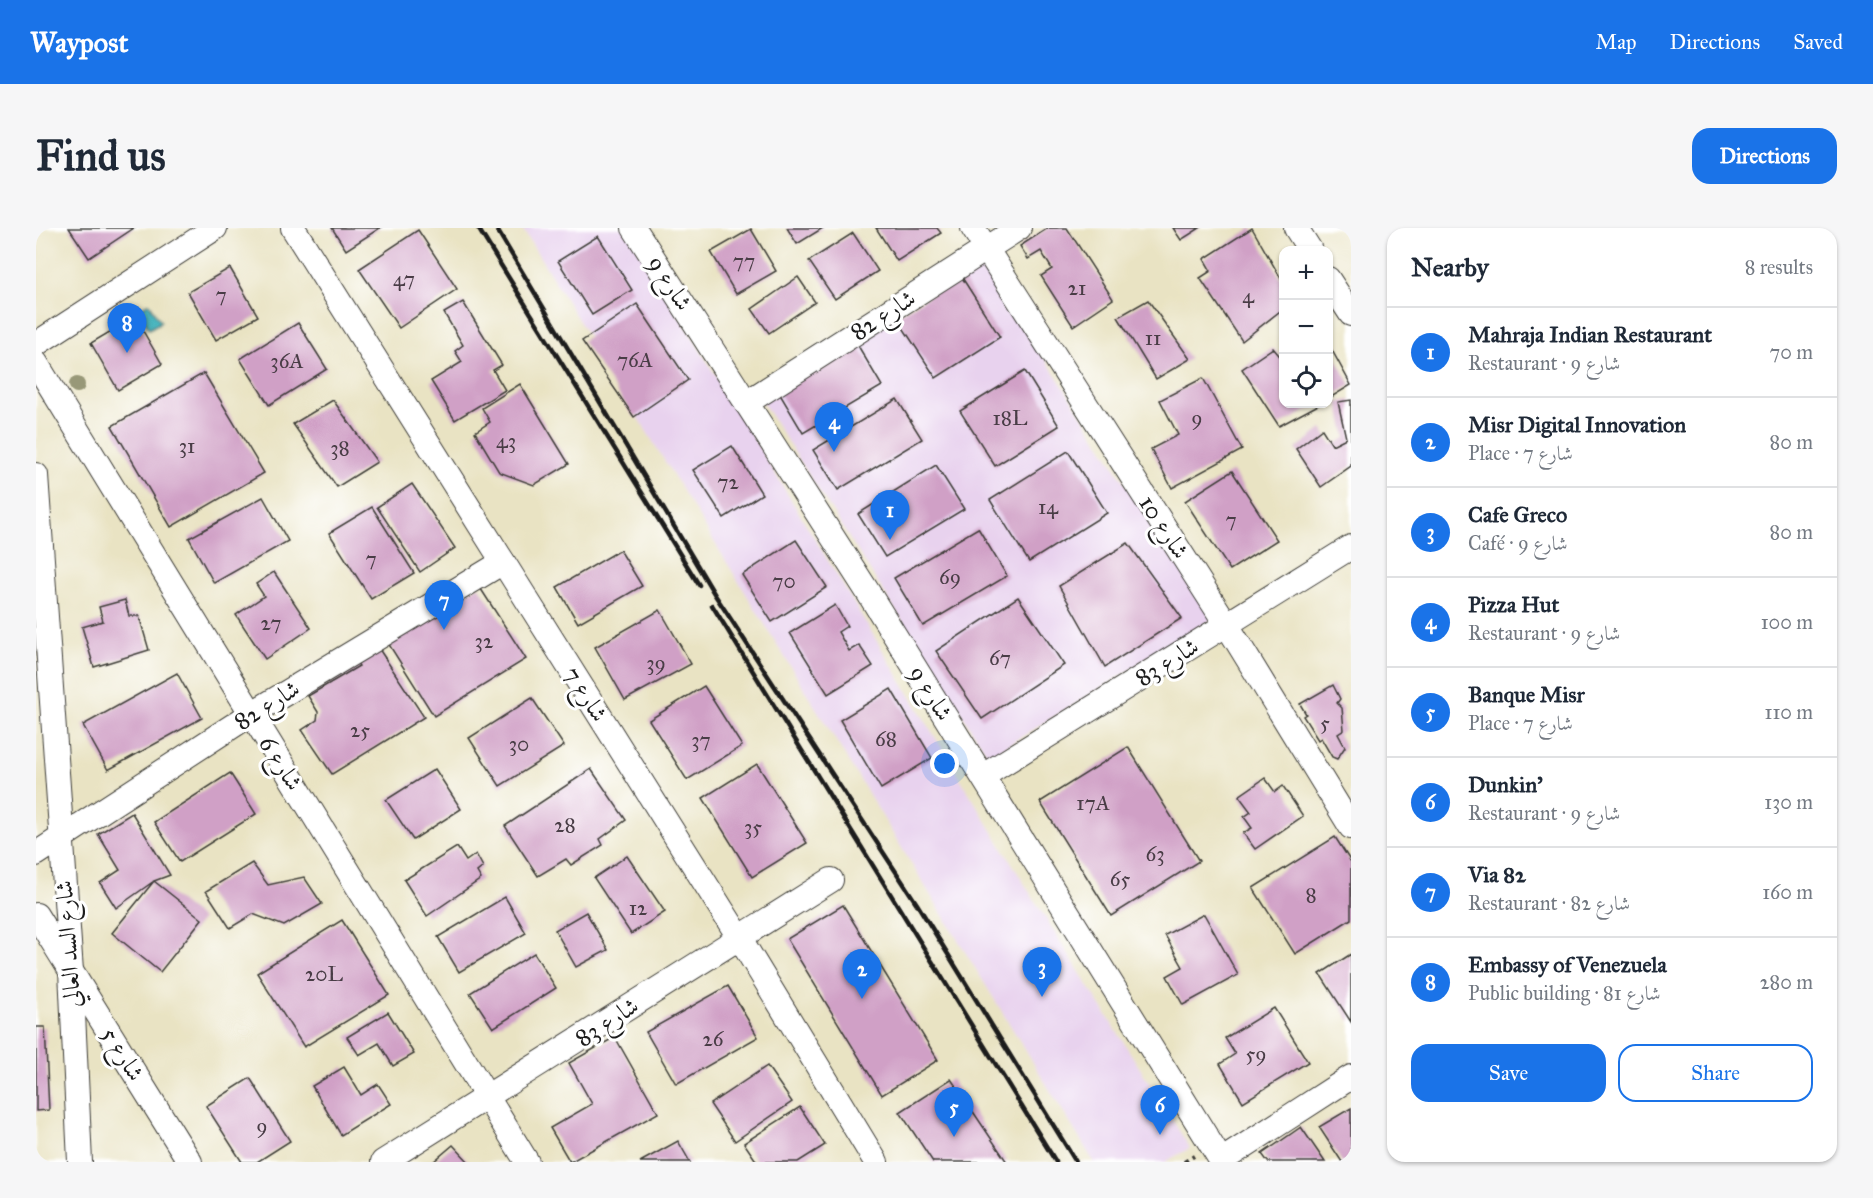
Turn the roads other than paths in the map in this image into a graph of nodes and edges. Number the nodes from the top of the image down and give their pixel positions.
1 (215, 228) edge
2 (293, 228) edge
3 (634, 228) edge
4 (973, 228) edge
5 (1019, 228) edge
6 (1296, 228) edge
7 (1307, 246) edge
8 (987, 249) junction
9 (1333, 285) edge
10 (1351, 314) edge
11 (36, 344) edge
12 (36, 363) edge
13 (747, 403) junction
14 (36, 475) edge
15 (1351, 548) edge
16 (503, 562) junction
17 (1227, 625) junction
18 (251, 714) junction
19 (983, 776) junction
20 (1351, 827) edge
21 (61, 837) junction
22 (36, 854) edge
23 (831, 880) dead end
24 (36, 915) edge
25 (739, 937) junction
26 (71, 971) junction
27 (1351, 1077) edge
28 (488, 1098) junction
29 (80, 1162) edge
30 (190, 1162) edge
31 (383, 1162) edge
32 (527, 1162) edge
33 (876, 1162) edge
34 (1222, 1162) edge

1 - 11 street
2 - 16 street, شارع 7
3 - 13 street, شارع 9
4 - 8 street, شارع 10
5 - 8 street, شارع 82
6 - 7 street
8 - 13 street, شارع 82
8 - 17 street, شارع 10
9 - 10 street
12 - 18 street, شارع 6
13 - 19 street, شارع 9
14 - 21 street, شارع السد العالي
15 - 17 street, شارع 83
16 - 18 street, شارع 82
16 - 25 street, شارع 7
17 - 19 street, شارع 83
17 - 20 street, شارع 10
18 - 21 street, شارع 82
18 - 28 street, شارع 6
19 - 34 street, شارع 9
21 - 22 street, شارع 82
21 - 26 street, شارع السد العالي
23 - 25 street, شارع 83
24 - 26 street, شارع 5
25 - 28 street, شارع 83
25 - 33 street, شارع 7
26 - 29 street, شارع السد العالي
26 - 30 street, شارع 5
27 - 34 street
28 - 31 street, شارع 83
28 - 32 street, شارع 6

